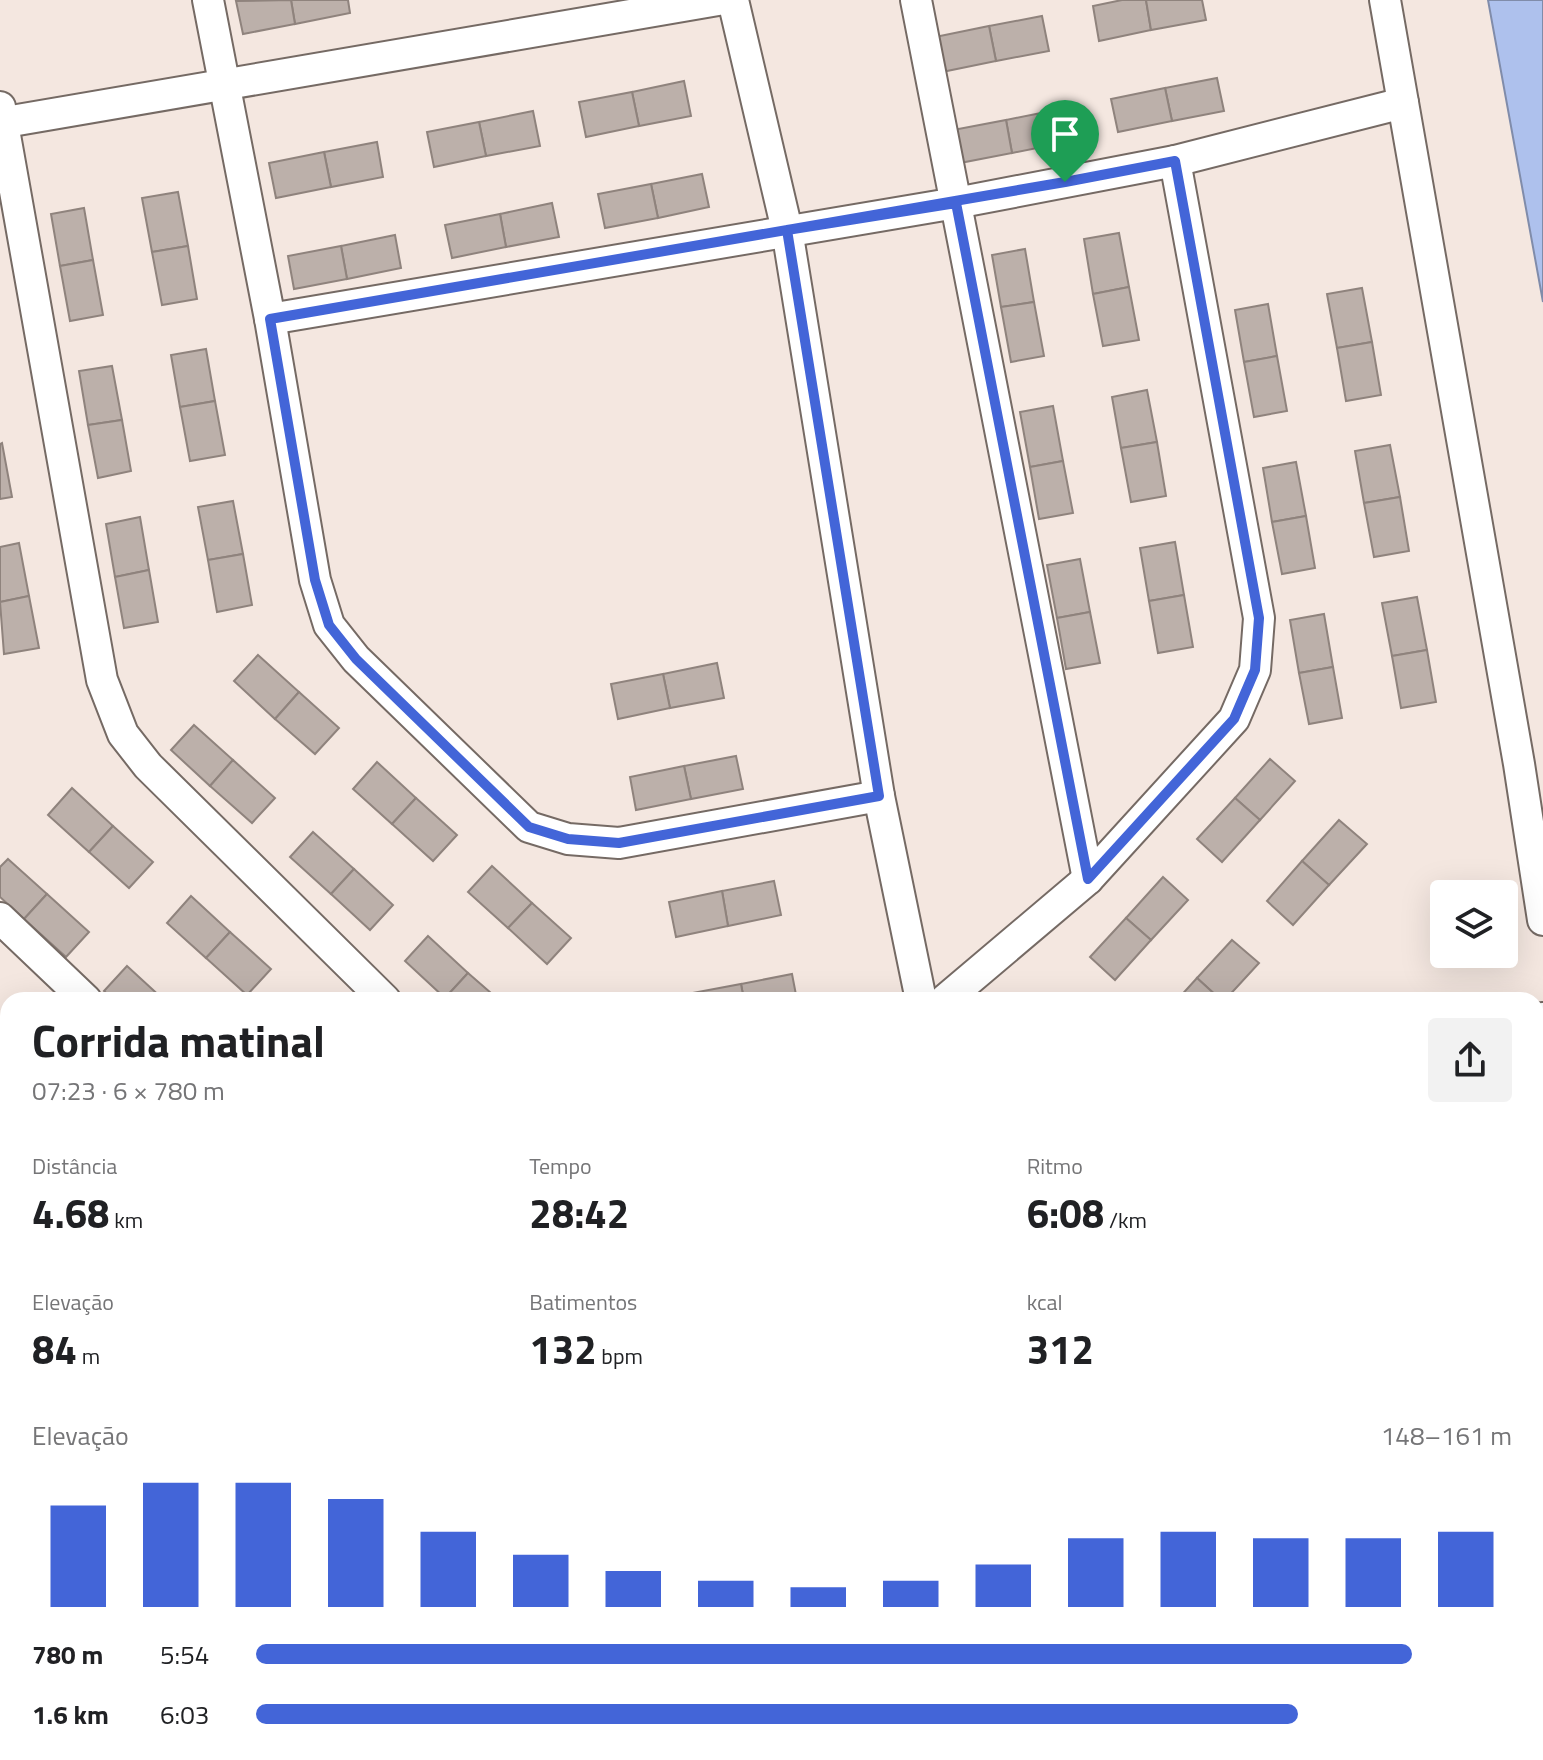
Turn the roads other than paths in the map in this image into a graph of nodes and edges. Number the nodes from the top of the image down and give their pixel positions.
1 (208, 0) edge
2 (718, 0) edge
3 (733, 0) edge
4 (916, 0) edge
5 (1385, 0) edge
6 (226, 84) junction
7 (1403, 103) junction
8 (1, 117) edge
9 (1175, 161) junction
10 (956, 203) junction
11 (787, 230) junction
12 (270, 319) junction
13 (879, 796) junction
14 (1088, 879) junction
15 (0, 918) edge
16 (1543, 920) edge
17 (78, 992) edge
18 (377, 992) edge
19 (919, 992) edge
20 (954, 992) edge

1 - 6 street
2 - 6 street
3 - 11 street
4 - 10 street
5 - 7 street
6 - 8 street
6 - 12 street
7 - 9 street
7 - 16 street
8 - 18 street
9 - 10 street
9 - 14 street
10 - 11 street
10 - 14 street
11 - 12 street
11 - 13 street
12 - 13 street
13 - 19 street
14 - 20 street
15 - 17 street

